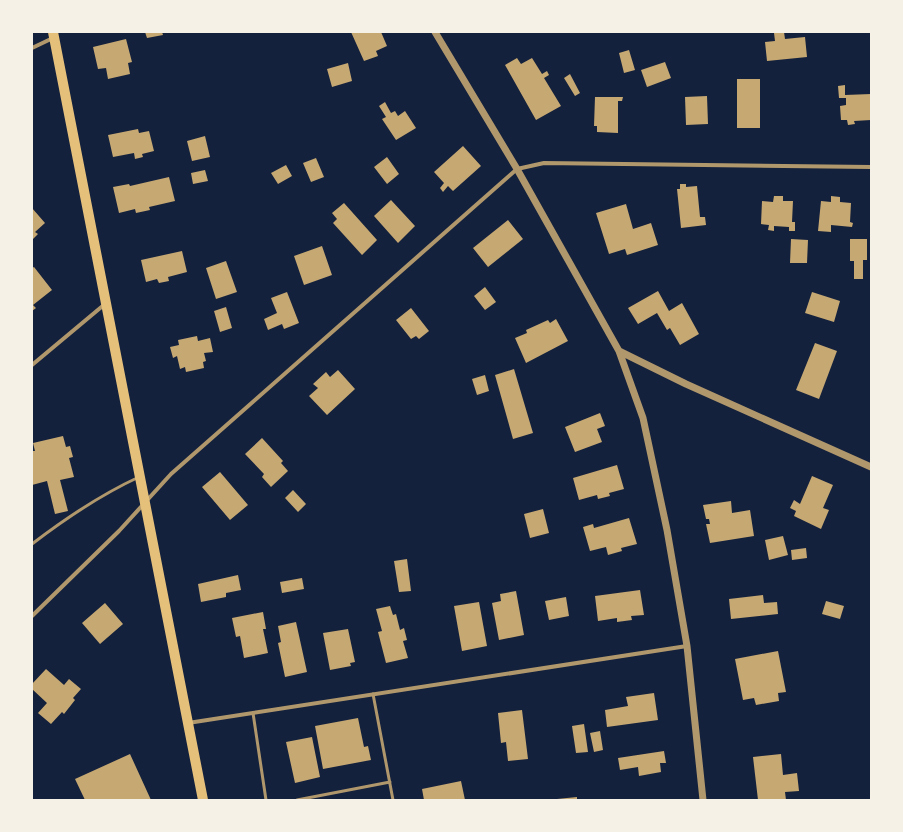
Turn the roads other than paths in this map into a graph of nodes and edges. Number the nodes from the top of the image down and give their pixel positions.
1 (435, 32) edge
2 (53, 35) edge
3 (32, 48) edge
4 (871, 167) edge
5 (517, 169) junction
6 (106, 303) junction
7 (618, 351) junction
8 (32, 365) edge
9 (871, 467) edge
10 (140, 476) junction
11 (145, 503) junction
12 (32, 544) edge
13 (32, 616) edge
14 (687, 646) junction
15 (373, 694) junction
16 (253, 713) junction
17 (188, 723) junction
18 (390, 782) junction
19 (203, 800) edge
20 (266, 800) edge
21 (297, 800) edge
22 (393, 800) edge
23 (703, 800) edge

1 - 5 street
2 - 3 street
2 - 6 main road
4 - 5 street
5 - 7 street
5 - 11 street
6 - 8 street
6 - 10 main road
7 - 9 street
7 - 14 street
10 - 11 main road
10 - 12 lane
11 - 13 street
11 - 17 main road
14 - 15 street
14 - 23 street
15 - 16 street
15 - 18 lane
16 - 17 street
16 - 20 lane
17 - 19 main road
18 - 21 lane
18 - 22 lane

